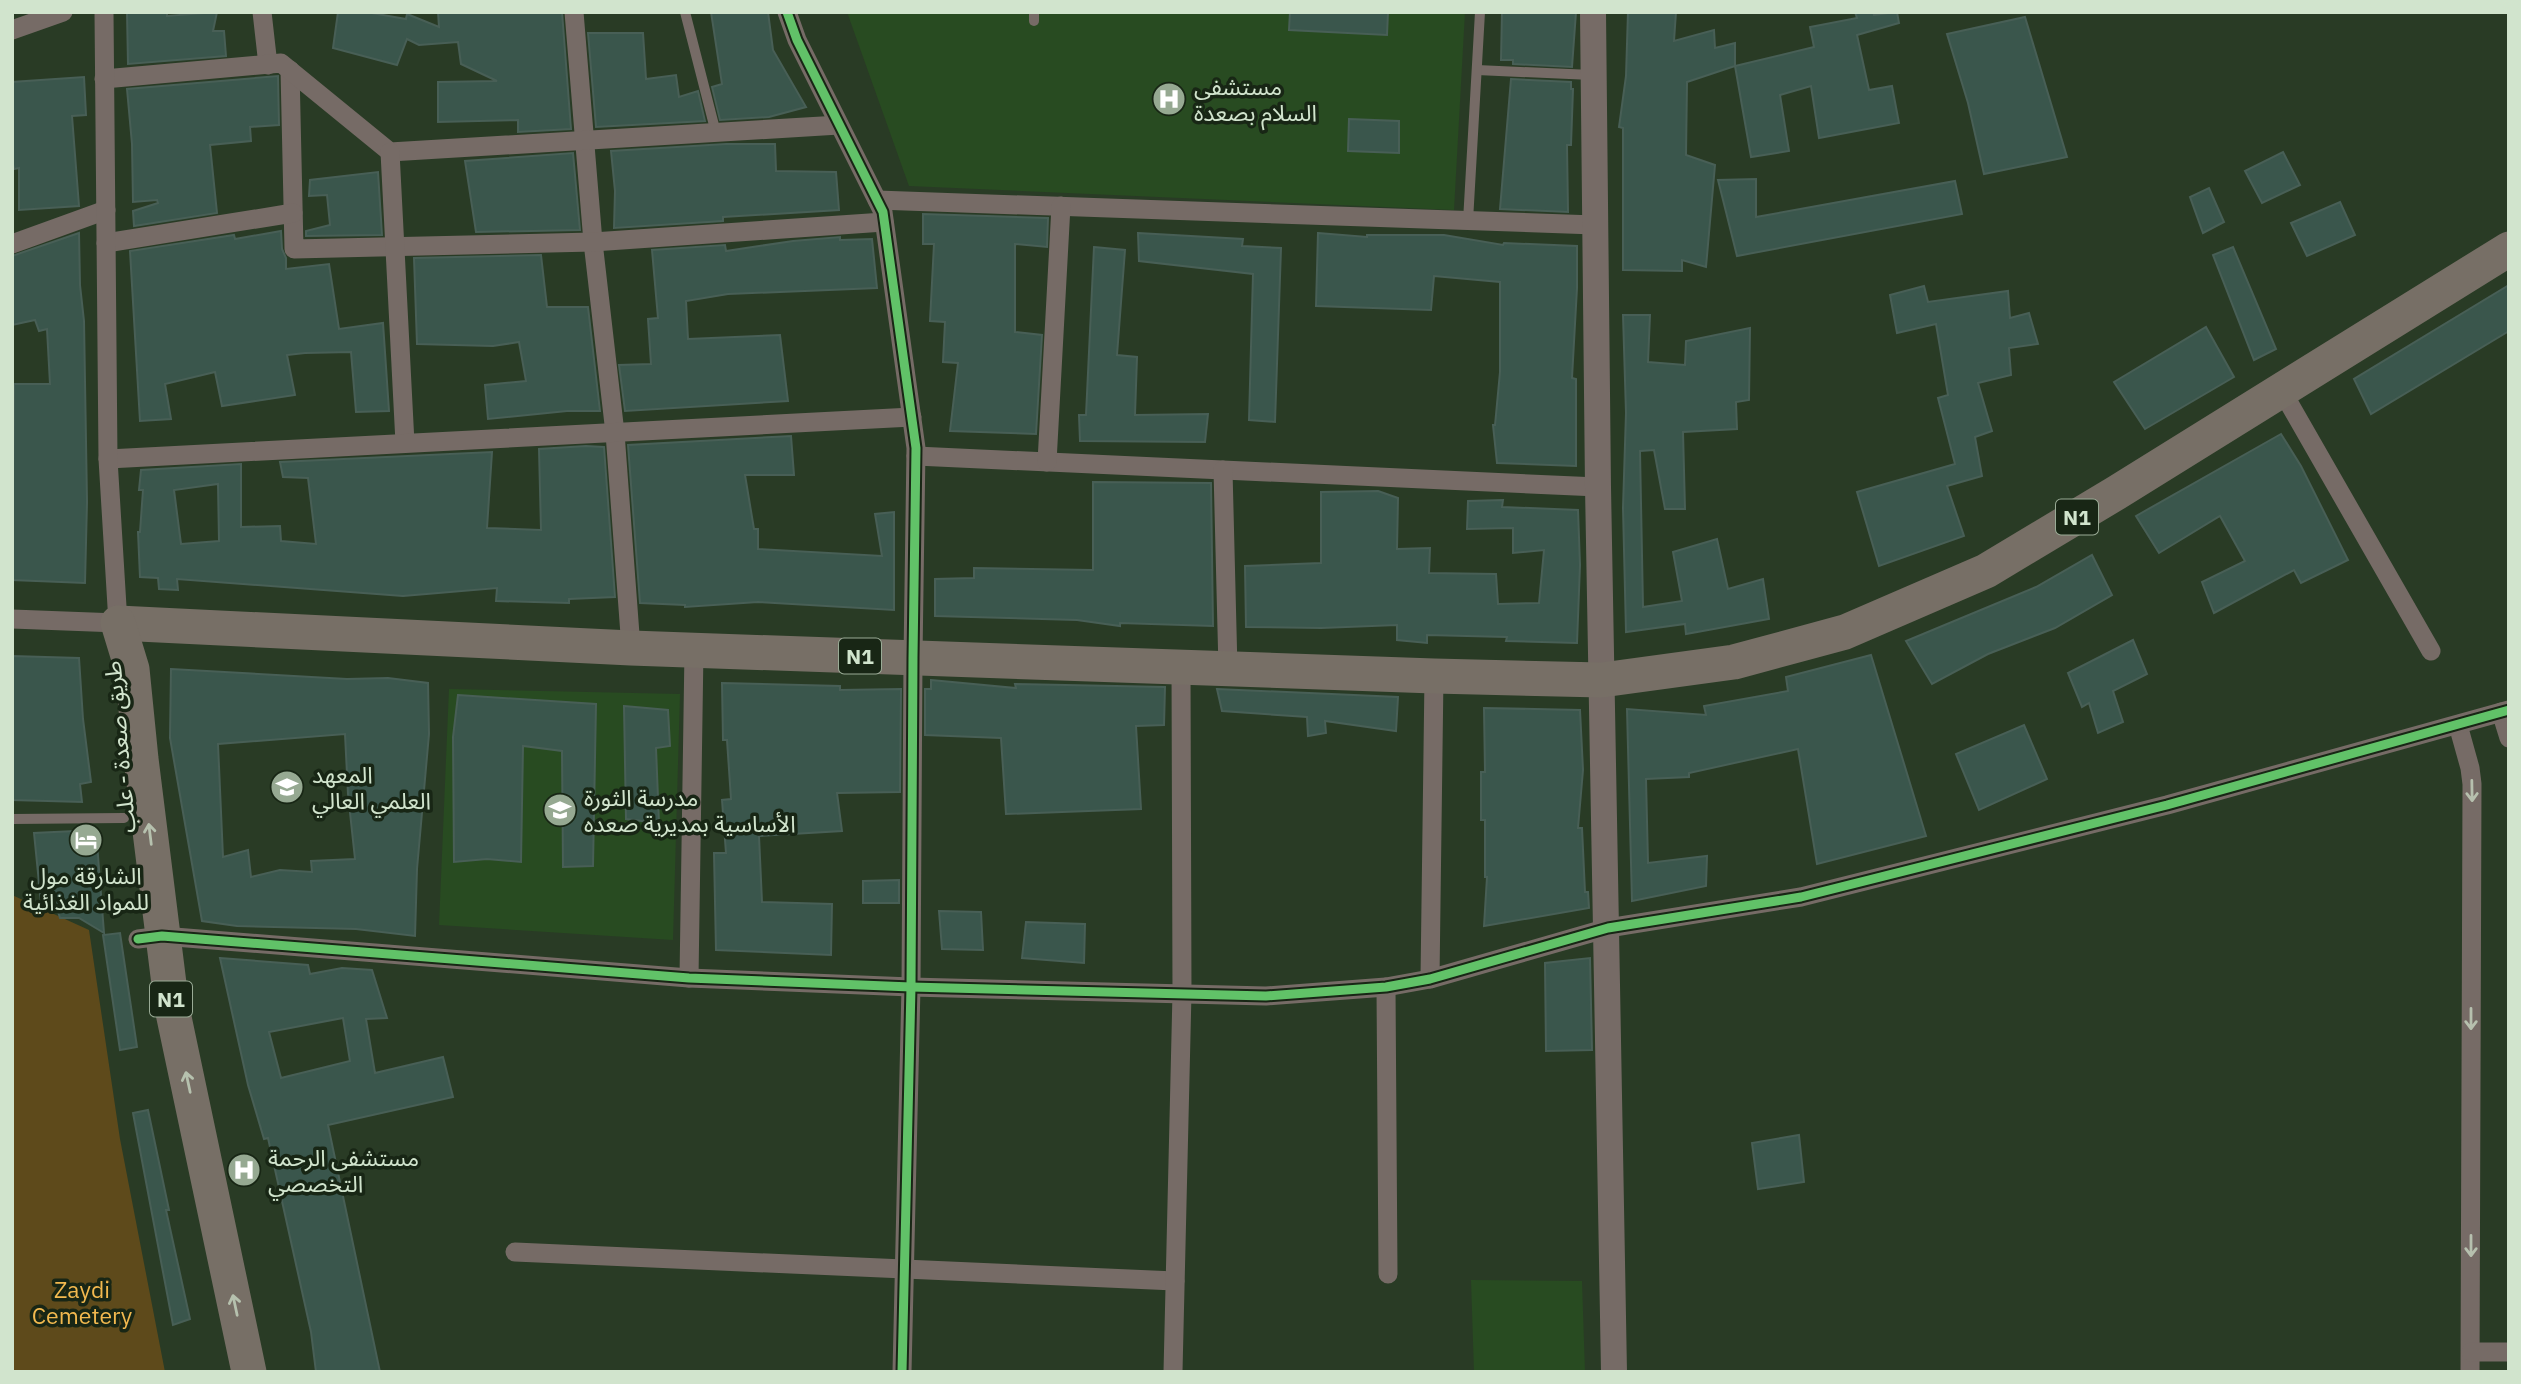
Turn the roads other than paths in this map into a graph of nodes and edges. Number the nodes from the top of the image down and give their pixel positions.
1 (63, 12) edge
2 (104, 12) edge
3 (262, 12) edge
4 (574, 12) edge
5 (685, 12) edge
6 (787, 12) edge
7 (1480, 12) edge
8 (1593, 12) edge
9 (12, 30) edge
10 (268, 65) junction
11 (290, 70) junction
12 (1477, 70) junction
13 (1594, 75) junction
14 (104, 79) junction
15 (839, 125) junction
16 (716, 133) junction
17 (585, 141) junction
18 (390, 152) junction
19 (877, 200) junction
20 (1061, 206) junction
21 (106, 210) junction
22 (293, 213) junction
23 (1468, 221) junction
24 (884, 222) junction
25 (1595, 225) junction
26 (593, 242) junction
27 (106, 243) junction
28 (12, 244) edge
29 (395, 247) junction
30 (2509, 249) edge
31 (2282, 391) junction
32 (912, 417) junction
33 (615, 433) junction
34 (405, 443) junction
35 (916, 456) junction
36 (108, 459) junction
37 (1047, 462) junction
38 (1223, 470) junction
39 (1598, 486) junction
40 (12, 619) edge
41 (118, 623) junction
42 (632, 648) junction
43 (694, 650) junction
44 (2431, 650) dead end
45 (913, 658) junction
46 (1181, 667) junction
47 (1228, 669) junction
48 (1434, 676) junction
49 (1602, 680) junction
50 (2505, 711) edge
51 (2458, 725) junction
52 (2509, 738) edge
53 (124, 818) junction
54 (12, 819) edge
55 (1608, 928) junction
56 (150, 938) junction
57 (689, 978) junction
58 (1430, 979) junction
59 (911, 987) junction
60 (1386, 987) junction
61 (1182, 993) junction
62 (515, 1252) dead end
63 (906, 1269) junction
64 (1388, 1274) dead end
65 (1175, 1281) junction
66 (2470, 1352) junction
67 (2509, 1352) edge
68 (225, 1372) edge
69 (249, 1372) edge
70 (902, 1372) edge
71 (1173, 1372) edge
72 (1615, 1372) edge
73 (2470, 1372) edge

1 - 9 street
2 - 14 street
3 - 10 street
4 - 17 street
5 - 16 lane
6 - 15 street
7 - 12 lane
8 - 13 street
10 - 11 street
10 - 14 street
11 - 18 street
11 - 22 street
12 - 13 lane
12 - 23 lane
13 - 25 street
14 - 21 street
15 - 16 street
15 - 19 street
16 - 17 street
17 - 18 street
17 - 26 street
18 - 29 street
19 - 20 street
19 - 24 street
20 - 23 street
20 - 37 street
21 - 27 street
21 - 28 street
22 - 27 street
22 - 29 street
23 - 25 street
24 - 26 street
24 - 32 street
25 - 39 street
26 - 29 street
26 - 33 street
27 - 36 street
29 - 34 street
30 - 31 highway, N1
31 - 44 street
31 - 49 highway, N1
32 - 33 street
32 - 35 street
33 - 34 street
33 - 42 street
34 - 36 street
35 - 37 street
35 - 45 street
36 - 41 street
37 - 38 street
38 - 39 street
38 - 47 street
39 - 49 street
40 - 41 street
41 - 42 highway, N1
41 - 53 highway, طريق صعدة - علب / N1
56 -> 41 highway, طريق صعدة - علب / N1
42 - 43 highway, N1
43 - 45 highway, N1
43 - 57 street
45 - 46 highway, N1
45 - 59 street
46 - 47 highway, N1
46 - 61 street
47 - 48 highway, N1
48 - 49 highway, N1
48 - 58 street
49 - 55 street
50 - 51 street
50 - 52 street
51 - 55 street
51 -> 66 street
53 - 54 lane
53 - 56 highway, طريق صعدة - علب / N1
55 - 58 street
55 - 72 street
56 - 57 street
56 - 68 highway, طريق صعدة - علب / N1
69 -> 56 highway, طريق صعدة - علب / N1
57 - 59 street
58 - 60 street
59 - 61 street
59 - 63 street
60 - 61 street
60 - 64 street
61 - 65 street
62 - 63 street
63 - 65 street
63 - 70 street
65 - 71 street
66 - 67 street
66 - 73 street

